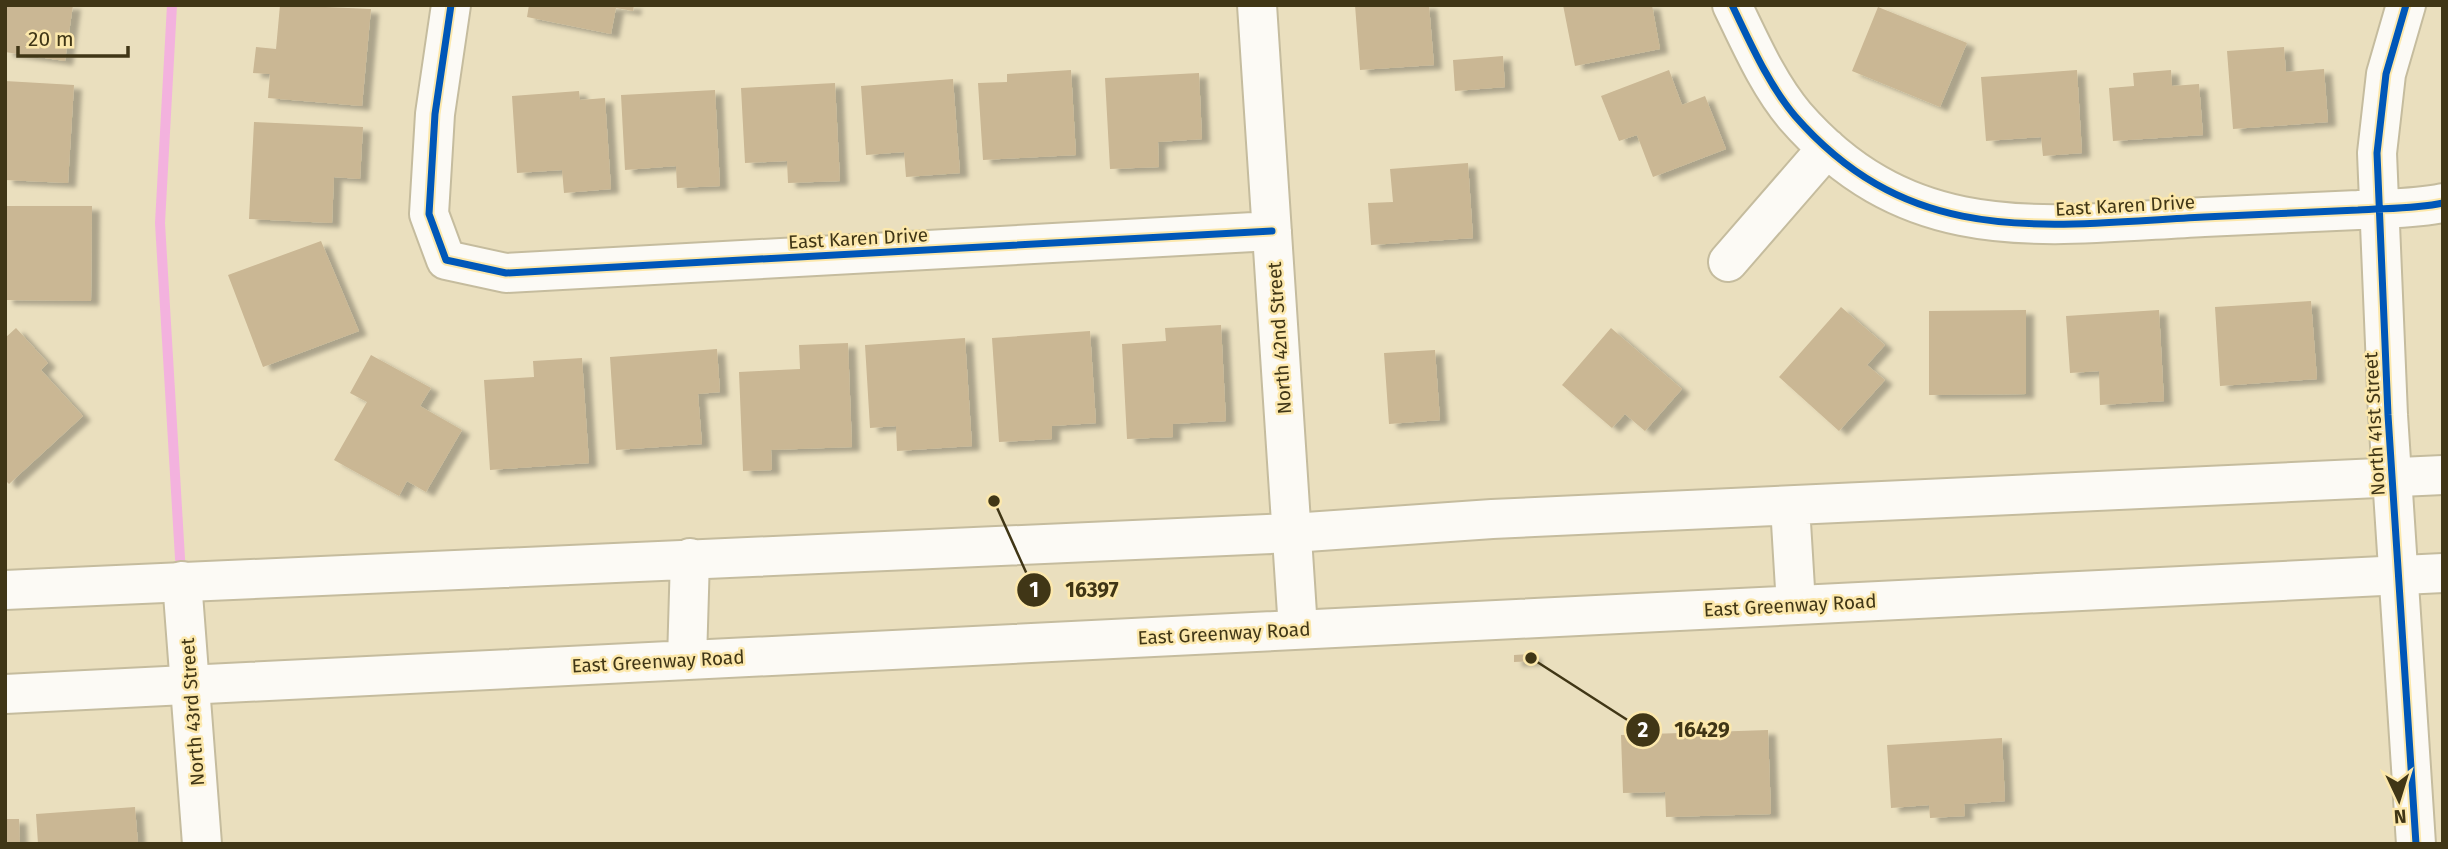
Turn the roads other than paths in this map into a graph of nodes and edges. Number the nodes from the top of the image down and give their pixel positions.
1 (451, 5) edge
2 (1257, 5) edge
3 (1732, 5) edge
4 (2406, 5) edge
5 (1827, 148) junction
6 (2443, 203) edge
7 (2380, 209) junction
8 (1272, 231) junction
9 (1728, 262) dead end
10 (2443, 475) edge
11 (2392, 478) junction
12 (1790, 506) junction
13 (1292, 533) junction
14 (690, 558) junction
15 (2443, 573) edge
16 (2400, 575) junction
17 (182, 581) junction
18 (5, 590) edge
19 (1796, 605) junction
20 (1298, 629) junction
21 (687, 660) junction
22 (190, 685) junction
23 (5, 694) edge
24 (202, 844) edge
25 (2416, 844) edge

1 - 8 main road, East Karen Drive
2 - 8 main road, North 42nd Street
3 - 5 main road, East Karen Drive
4 - 7 main road, North 41st Street
5 - 7 main road, East Karen Drive
5 - 9 main road
6 - 7 main road, East Karen Drive
7 - 11 main road, North 41st Street
8 - 13 main road, North 42nd Street
10 - 11 main road
11 - 12 main road
11 - 16 main road, North 41st Street
12 - 13 main road
12 - 19 main road
13 - 14 main road
13 - 20 main road, North 42nd Street
14 - 17 main road
14 - 21 main road
15 - 16 main road, East Greenway Road
16 - 19 main road, East Greenway Road
16 - 25 main road, North 41st Street
17 - 18 main road
17 - 22 main road, North 43rd Street
19 - 20 main road, East Greenway Road
20 - 21 main road, East Greenway Road
21 - 22 main road, East Greenway Road
22 - 23 main road, East Greenway Road
22 - 24 main road, North 43rd Street

